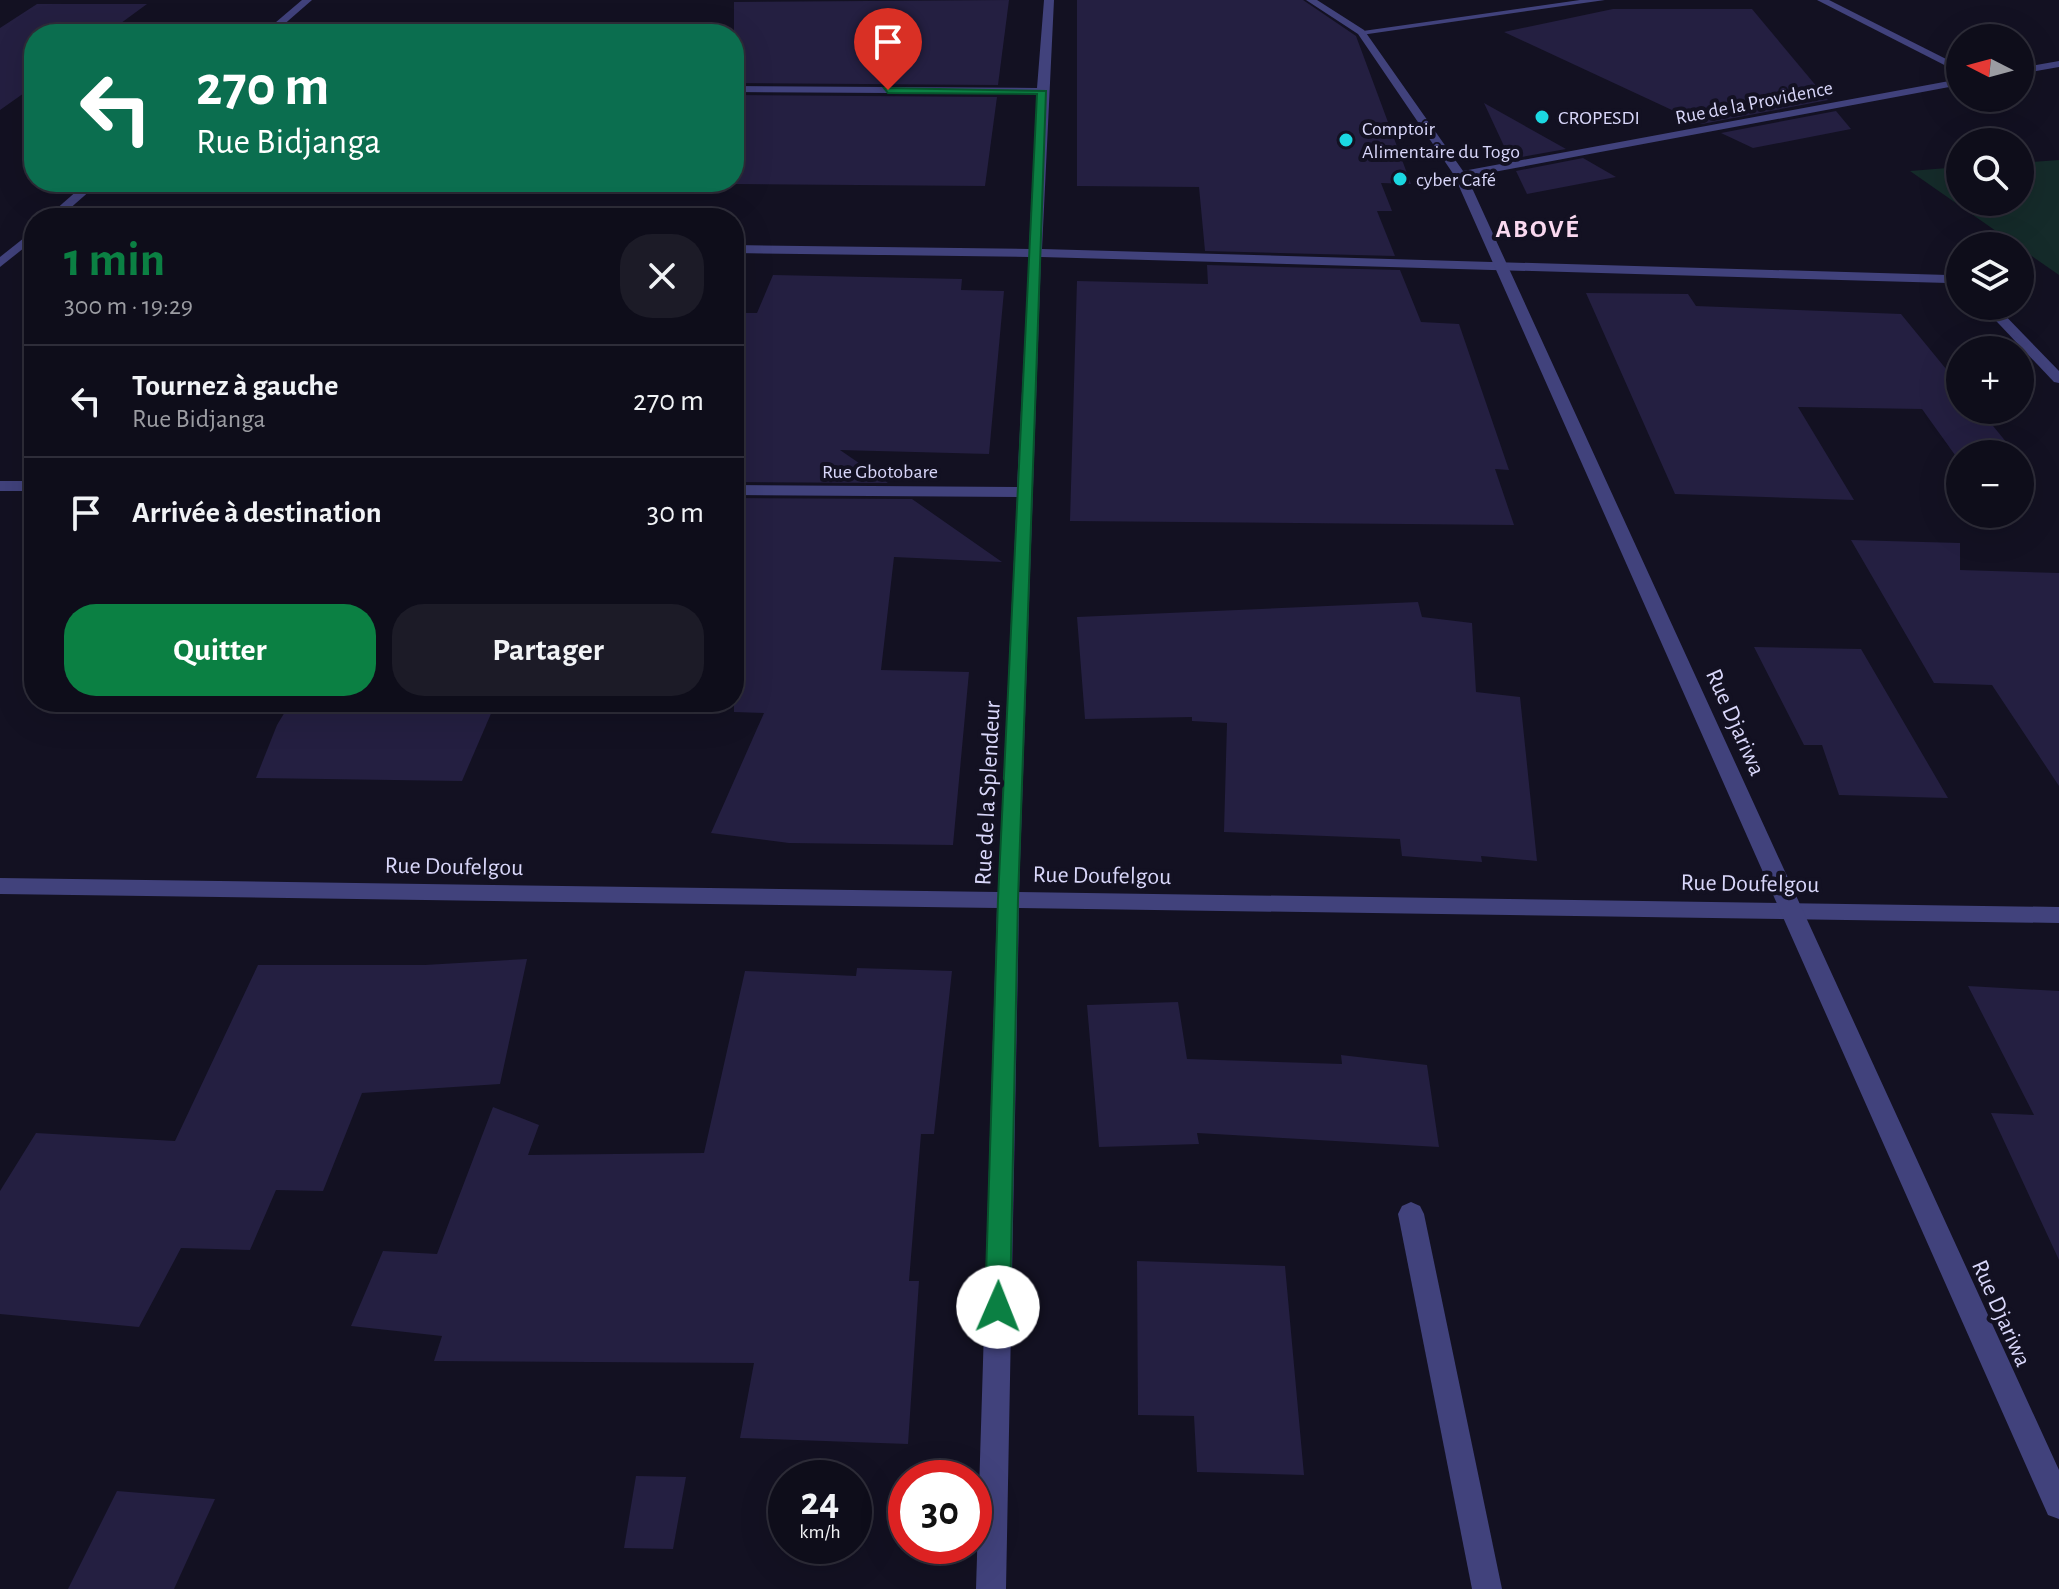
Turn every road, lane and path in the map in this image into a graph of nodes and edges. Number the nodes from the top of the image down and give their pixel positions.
1 (307, 0) edge
2 (1049, 0) edge
3 (1311, 0) edge
4 (1600, 0) edge
5 (1822, 0) edge
6 (279, 24) edge
7 (1361, 32) junction
8 (1946, 63) edge
9 (2059, 64) edge
10 (2034, 68) edge
11 (1946, 85) edge
12 (744, 89) edge
13 (1042, 91) junction
14 (1460, 175) junction
15 (82, 192) edge
16 (64, 208) edge
17 (24, 238) edge
18 (0, 239) edge
19 (24, 244) edge
20 (744, 249) edge
21 (1036, 253) junction
22 (0, 263) edge
23 (1502, 267) junction
24 (1946, 282) edge
25 (2002, 320) edge
26 (2059, 379) edge
27 (0, 486) edge
28 (24, 486) edge
29 (744, 490) edge
30 (1026, 492) junction
31 (0, 886) edge
32 (1008, 899) junction
33 (1792, 910) junction
34 (2059, 915) edge
35 (1411, 1214) dead end
36 (2059, 1504) edge
37 (991, 1589) edge
38 (1487, 1589) edge

1 - 6 street
2 - 13 street, Rue de la Splendeur
3 - 7 street, Rue Djariwa
4 - 7 street
5 - 8 street
7 - 14 street, Rue Djariwa
9 - 10 street
11 - 14 street, Rue de la Providence
12 - 13 street
13 - 21 street, Rue de la Splendeur
14 - 23 street, Rue Djariwa
15 - 16 street
17 - 18 street
19 - 22 street
20 - 21 street
21 - 23 street
21 - 30 street, Rue de la Splendeur
23 - 24 street
23 - 33 street, Rue Djariwa
25 - 26 street
27 - 28 street
29 - 30 street, Rue Gbotobare
30 - 32 street, Rue de la Splendeur
31 - 32 street, Rue Doufelgou
32 - 33 street, Rue Doufelgou
32 - 37 street, Rue de la Splendeur
33 - 34 street, Rue Doufelgou
33 - 36 street, Rue Djariwa
35 - 38 street

